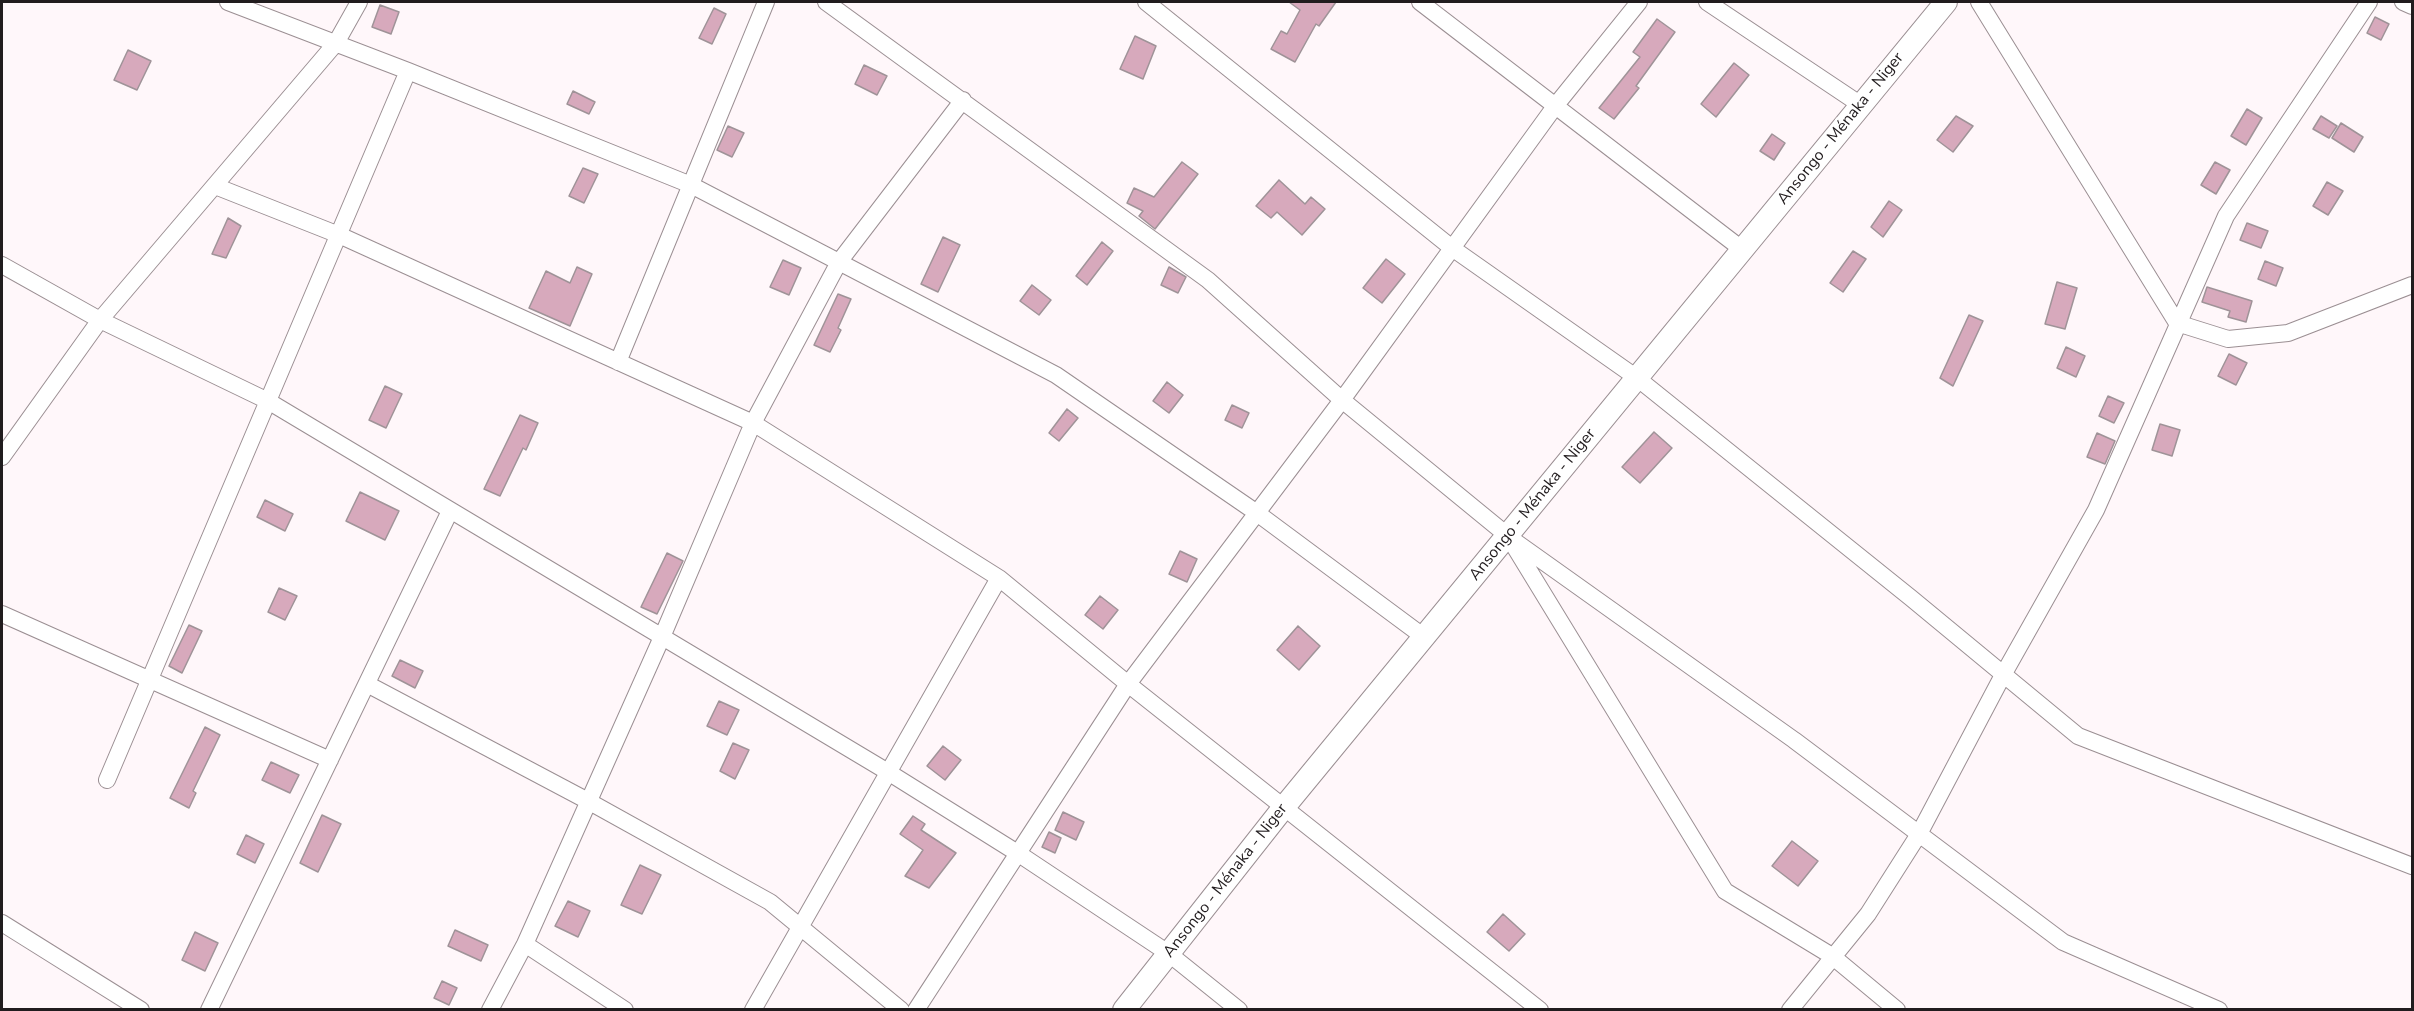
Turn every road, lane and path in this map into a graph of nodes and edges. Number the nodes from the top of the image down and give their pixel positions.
1 (228, 2) edge
2 (359, 2) edge
3 (766, 2) edge
4 (826, 2) edge
5 (1146, 2) edge
6 (1420, 2) edge
7 (1639, 2) edge
8 (1707, 2) edge
9 (1946, 2) edge
10 (1979, 2) edge
11 (2369, 2) edge
12 (2403, 2) edge
13 (2412, 6) edge
14 (336, 43) junction
15 (408, 71) junction
16 (963, 100) junction
17 (1556, 105) junction
18 (1861, 105) junction
19 (691, 185) junction
20 (214, 186) junction
21 (339, 234) junction
22 (1452, 248) junction
23 (1743, 250) junction
24 (839, 262) junction
25 (2, 265) edge
26 (2412, 285) edge
27 (100, 320) junction
28 (2177, 323) junction
29 (618, 362) junction
30 (1637, 378) junction
31 (1342, 400) junction
32 (268, 401) junction
33 (753, 423) junction
34 (2, 457) edge
35 (450, 511) junction
36 (1257, 513) junction
37 (1508, 536) junction
38 (999, 578) junction
39 (2, 614) edge
40 (662, 637) junction
41 (1424, 638) junction
42 (2004, 675) junction
43 (150, 680) junction
44 (367, 684) junction
45 (1128, 684) junction
46 (330, 760) junction
47 (888, 772) junction
48 (107, 780) dead end
49 (588, 801) junction
50 (1284, 807) junction
51 (1918, 834) junction
52 (1019, 854) junction
53 (2412, 866) edge
54 (2, 923) edge
55 (800, 927) junction
56 (525, 944) junction
57 (1168, 953) junction
58 (1832, 956) junction
59 (141, 1010) edge
60 (209, 1010) edge
61 (490, 1010) edge
62 (625, 1010) edge
63 (753, 1010) edge
64 (901, 1010) edge
65 (916, 1010) edge
66 (1124, 1010) edge
67 (1239, 1010) edge
68 (1540, 1010) edge
69 (1790, 1010) edge
70 (1897, 1010) edge
71 (2219, 1010) edge

1 - 14 street
2 - 14 street
3 - 19 street
4 - 16 street
5 - 22 street
6 - 17 street
7 - 17 street
8 - 18 street
9 - 18 main road, Ansongo - Ménaka - Niger
10 - 28 street
11 - 28 street
12 - 13 street
14 - 15 street
14 - 20 street
15 - 19 street
15 - 21 street
16 - 24 street
16 - 31 street
17 - 22 street
17 - 23 street
18 - 23 main road, Ansongo - Ménaka - Niger
19 - 24 street
19 - 29 street
20 - 21 street
20 - 27 street
21 - 29 street
21 - 32 street
22 - 30 street
22 - 31 street
23 - 30 main road, Ansongo - Ménaka - Niger
24 - 33 street
24 - 36 street
25 - 27 street
26 - 28 street
27 - 32 street
27 - 34 street
28 - 42 street
29 - 33 street
30 - 37 main road, Ansongo - Ménaka - Niger
30 - 42 street
31 - 36 street
31 - 37 street
32 - 35 street
32 - 43 street
33 - 38 street
33 - 40 street
35 - 40 street
35 - 44 street
36 - 41 street
36 - 45 street
37 - 41 main road, Ansongo - Ménaka - Niger
37 - 51 street
37 - 58 street
38 - 45 street
38 - 47 street
39 - 43 street
40 - 47 street
40 - 49 street
41 - 50 main road, Ansongo - Ménaka - Niger
42 - 51 street
42 - 53 street
43 - 46 street
43 - 48 street
44 - 46 street
44 - 49 street
45 - 50 street
45 - 52 street
46 - 60 street
47 - 52 street
47 - 55 street
49 - 55 street
49 - 56 street
50 - 57 main road, Ansongo - Ménaka - Niger
50 - 68 street
51 - 58 street
51 - 71 street
52 - 57 street
52 - 65 street
54 - 59 street
55 - 63 street
55 - 64 street
56 - 61 street
56 - 62 street
57 - 66 main road, Ansongo - Ménaka - Niger
57 - 67 street
58 - 69 street
58 - 70 street

